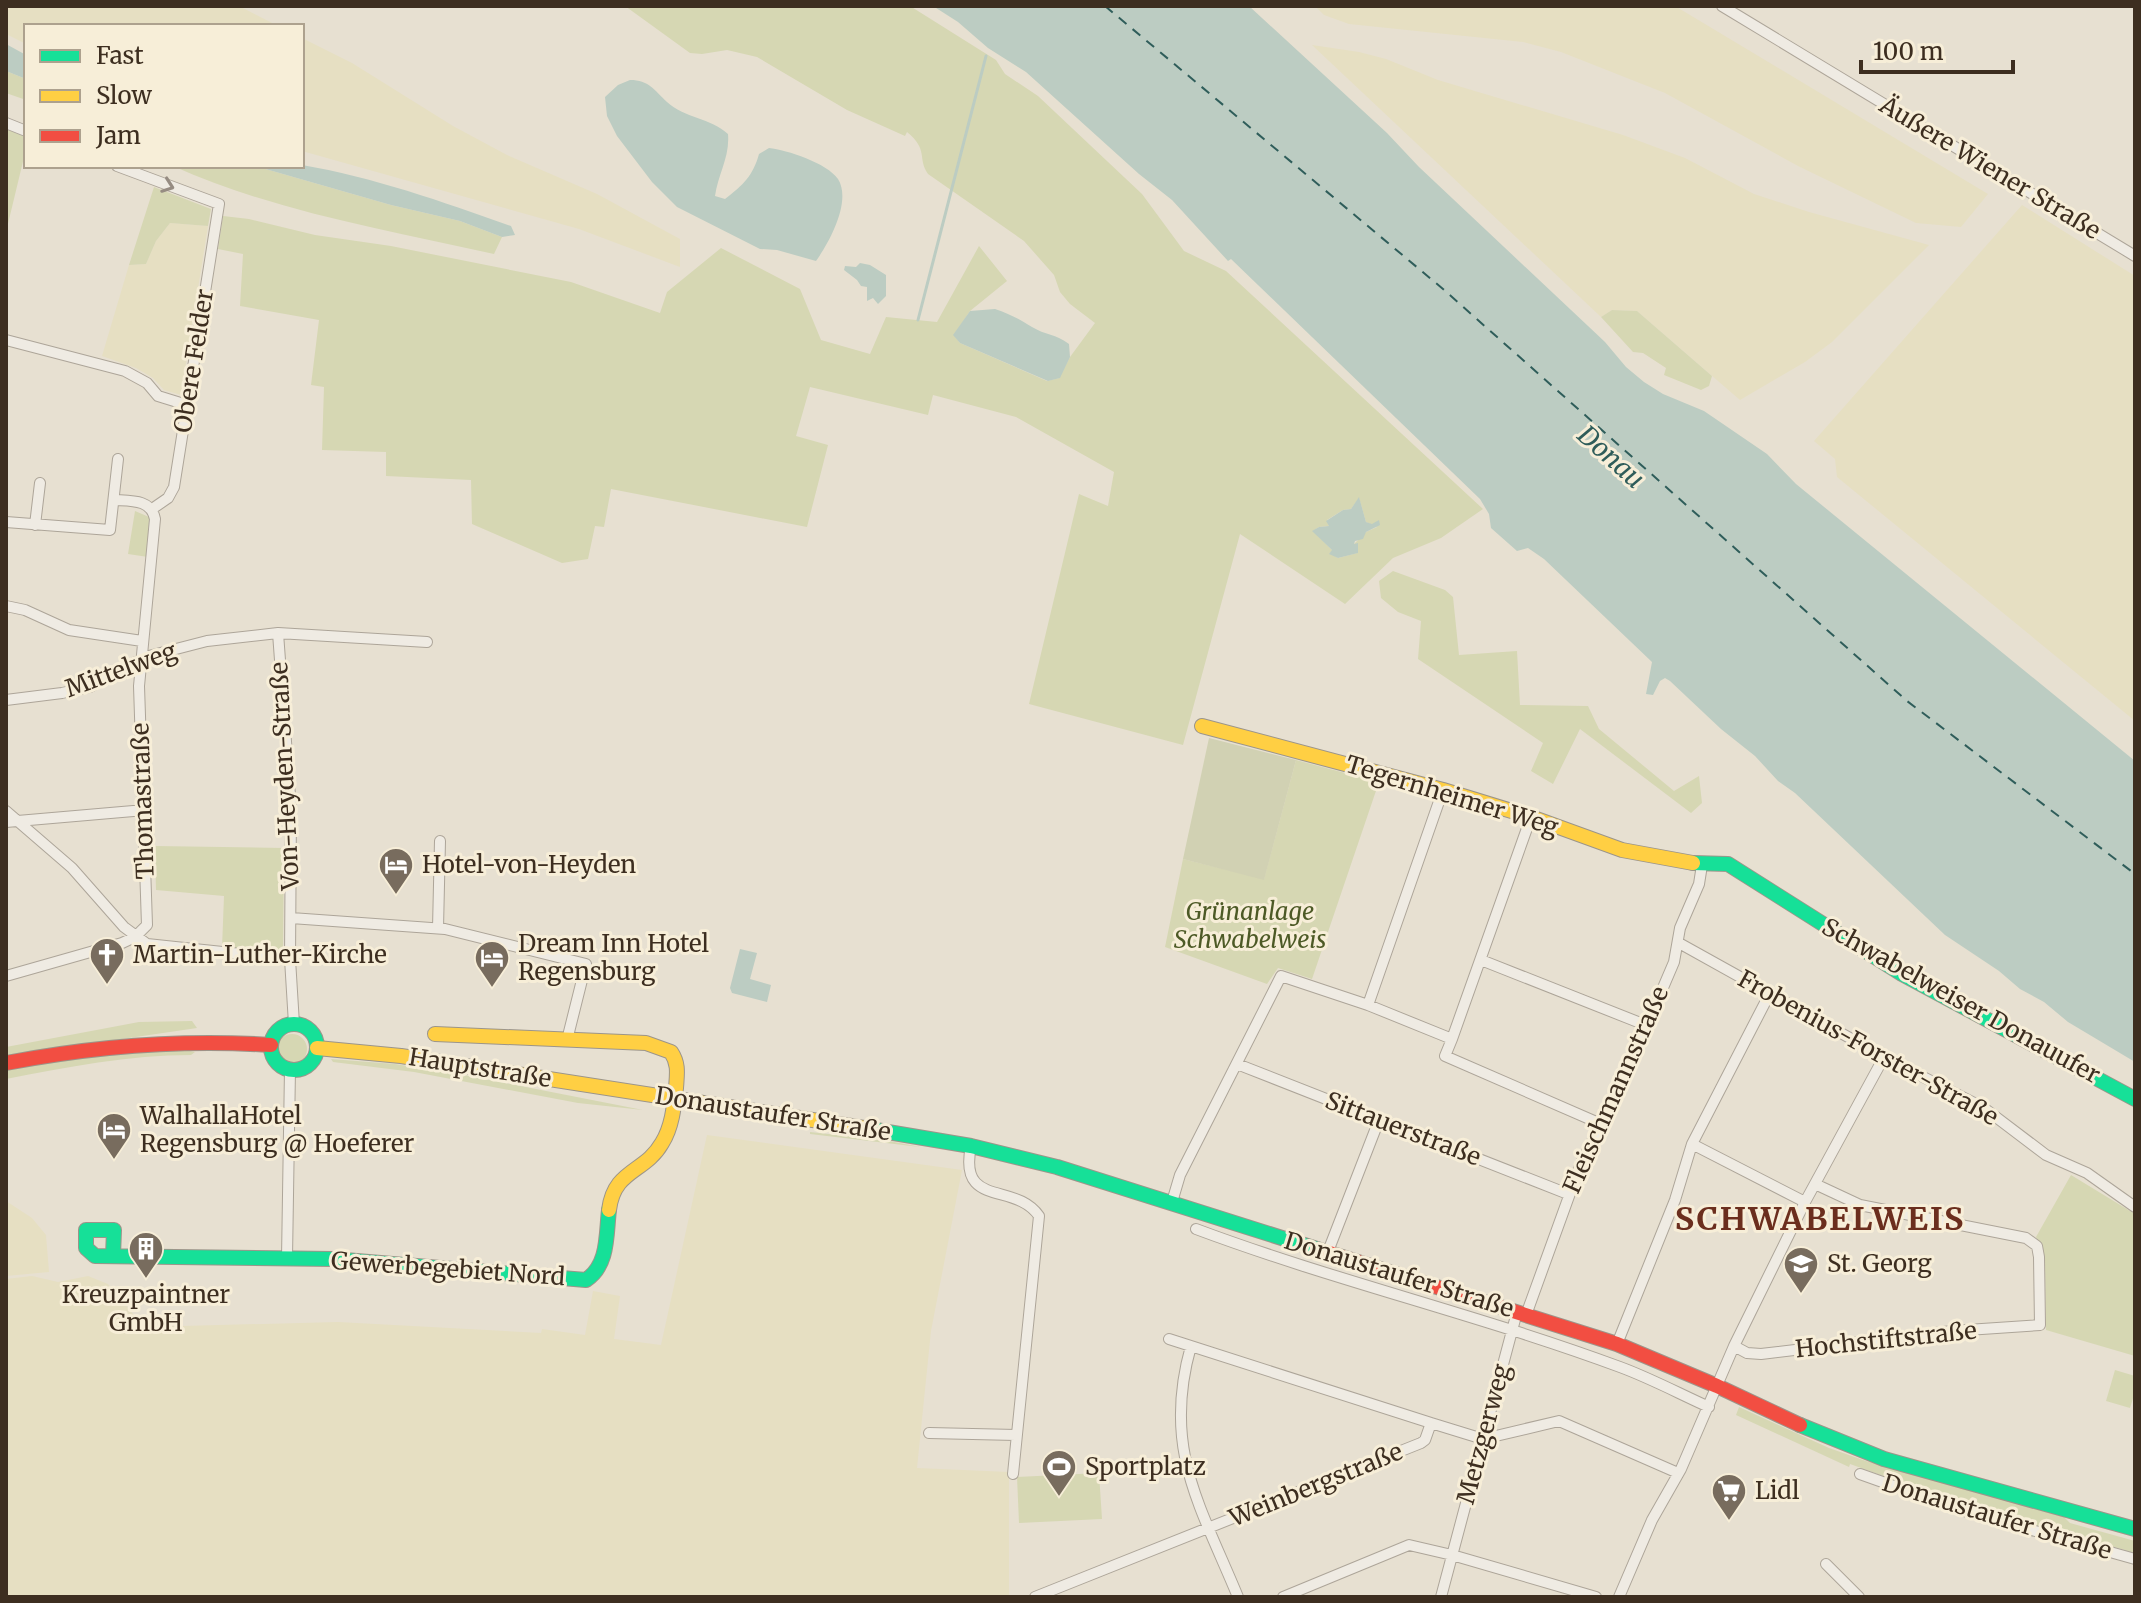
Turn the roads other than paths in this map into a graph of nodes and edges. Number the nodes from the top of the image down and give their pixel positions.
1 (1722, 6) edge
2 (122, 168) edge
3 (2135, 256) edge
4 (6, 340) edge
5 (187, 405) junction
6 (118, 459) dead end
7 (40, 483) dead end
8 (114, 500) junction
9 (152, 509) junction
10 (6, 522) edge
11 (35, 525) junction
12 (6, 606) edge
13 (278, 633) junction
14 (142, 641) junction
15 (427, 642) dead end
16 (140, 661) junction
17 (6, 700) edge
18 (1202, 726) dead end
19 (1443, 790) junction
20 (145, 810) junction
21 (6, 811) edge
22 (1531, 817) junction
23 (19, 820) junction
24 (6, 822) edge
25 (440, 841) dead end
26 (1702, 865) junction
27 (291, 918) junction
28 (438, 928) junction
29 (135, 937) junction
30 (1679, 943) junction
31 (290, 959) junction
32 (1481, 960) junction
33 (6, 976) edge
34 (1770, 993) junction
35 (1368, 1005) junction
36 (294, 1024) junction
37 (1648, 1026) junction
38 (435, 1034) dead end
39 (1452, 1039) junction
40 (574, 1040) junction
41 (271, 1045) junction
42 (317, 1048) junction
43 (1884, 1057) junction
44 (6, 1063) edge
45 (1237, 1064) junction
46 (290, 1069) junction
47 (643, 1094) joint
48 (674, 1098) junction
49 (2135, 1099) edge
50 (1379, 1120) junction
51 (1601, 1124) junction
52 (1692, 1144) junction
53 (971, 1146) junction
54 (1815, 1184) junction
55 (1568, 1194) junction
56 (1172, 1202) junction
57 (1805, 1202) junction
58 (2135, 1207) edge
59 (1196, 1229) dead end
60 (1327, 1254) junction
61 (113, 1256) dead end
62 (287, 1258) junction
63 (1522, 1314) junction
64 (1512, 1330) junction
65 (1169, 1339) dead end
66 (1617, 1344) junction
67 (1191, 1346) junction
68 (1734, 1346) junction
69 (1717, 1386) junction
70 (1709, 1407) junction
71 (1431, 1423) junction
72 (929, 1433) dead end
73 (1016, 1435) junction
74 (1483, 1439) junction
75 (1678, 1473) junction
76 (1013, 1474) dead end
77 (1860, 1474) dead end
78 (1210, 1528) junction
79 (2135, 1529) edge
80 (1452, 1555) junction
81 (2135, 1559) edge
82 (1826, 1564) dead end
83 (1035, 1597) edge
84 (1238, 1597) edge
85 (1283, 1597) edge
86 (1441, 1597) edge
87 (1596, 1597) edge
88 (1619, 1597) edge
89 (1859, 1597) edge

1 - 3 street, Äußere Wiener Straße
2 -> 5 street, Obere Felder
4 - 5 street
5 - 9 street, Obere Felder
6 - 8 street
7 - 11 street
8 - 9 street
8 - 11 street
9 - 14 street
10 - 11 street
12 - 14 street
13 - 15 street, Mittelweg
13 - 16 street, Mittelweg
13 - 27 street, Von-Heyden-Straße
14 - 16 street
16 - 17 street, Mittelweg
16 - 20 street, Thomastraße
18 - 19 main road, Tegernheimer Weg
19 - 22 main road, Tegernheimer Weg
19 - 35 street
20 - 23 street
20 - 29 street, Thomastraße
21 - 23 street
22 - 26 main road, Tegernheimer Weg
22 - 32 street
23 - 24 street
23 - 29 street
25 - 28 street
26 - 30 street, Fleischmannstraße
26 - 49 main road, Schwabelweiser Donauufer
27 - 28 street, Von-Heyden-Straße
27 - 31 street, Von-Heyden-Straße
28 - 40 street, Von-Heyden-Straße
29 - 31 street
29 - 33 street
30 - 34 street, Frobenius-Forster-Straße
30 - 37 street, Fleischmannstraße
31 - 36 street, Von-Heyden-Straße
32 - 37 street
32 - 39 street
34 - 43 street, Frobenius-Forster-Straße
34 - 52 street
35 - 39 street
35 - 45 street
36 - 41 main road
36 - 42 main road
37 - 51 street, Fleischmannstraße
38 - 40 main road
39 - 51 street
40 - 48 main road, Gewerbegebiet Nord
41 - 44 main road
41 - 46 main road
42 - 46 main road
42 - 47 main road, Hauptstraße
43 - 54 street
43 - 58 street, Frobenius-Forster-Straße
45 - 50 street, Sittauerstraße
45 - 56 street
46 - 62 street
47 - 48 main road, Donaustaufer Straße
48 - 53 main road, Donaustaufer Straße
48 - 62 main road, Gewerbegebiet Nord
50 - 55 street, Sittauerstraße
50 - 60 street
51 - 55 street, Fleischmannstraße
52 - 57 street
52 - 66 street
53 - 56 main road, Donaustaufer Straße
53 - 73 street
54 - 57 street
54 - 68 street, Hochstiftstraße
55 - 63 street, Fleischmannstraße
56 - 60 main road, Donaustaufer Straße
57 - 68 street
59 - 64 street, Donaustaufer Straße
60 - 63 main road, Donaustaufer Straße
61 - 62 main road, Gewerbegebiet Nord
63 - 64 street, Metzgerweg
63 - 66 main road, Donaustaufer Straße
64 - 70 street, Donaustaufer Straße
64 - 74 street, Metzgerweg
65 - 67 street
66 - 69 main road, Donaustaufer Straße
67 - 71 street
67 - 78 street
68 - 69 street
69 - 70 street
69 - 79 main road, Donaustaufer Straße
70 - 75 street
71 - 74 street
71 - 78 street, Weinbergstraße
72 - 73 street
73 - 76 street
74 - 75 street
74 - 80 street, Metzgerweg
75 - 88 street
77 - 81 street, Donaustaufer Straße
78 - 83 street, Weinbergstraße
78 - 84 street
80 - 85 street
80 - 86 street, Metzgerweg
80 - 87 street
82 - 89 street

